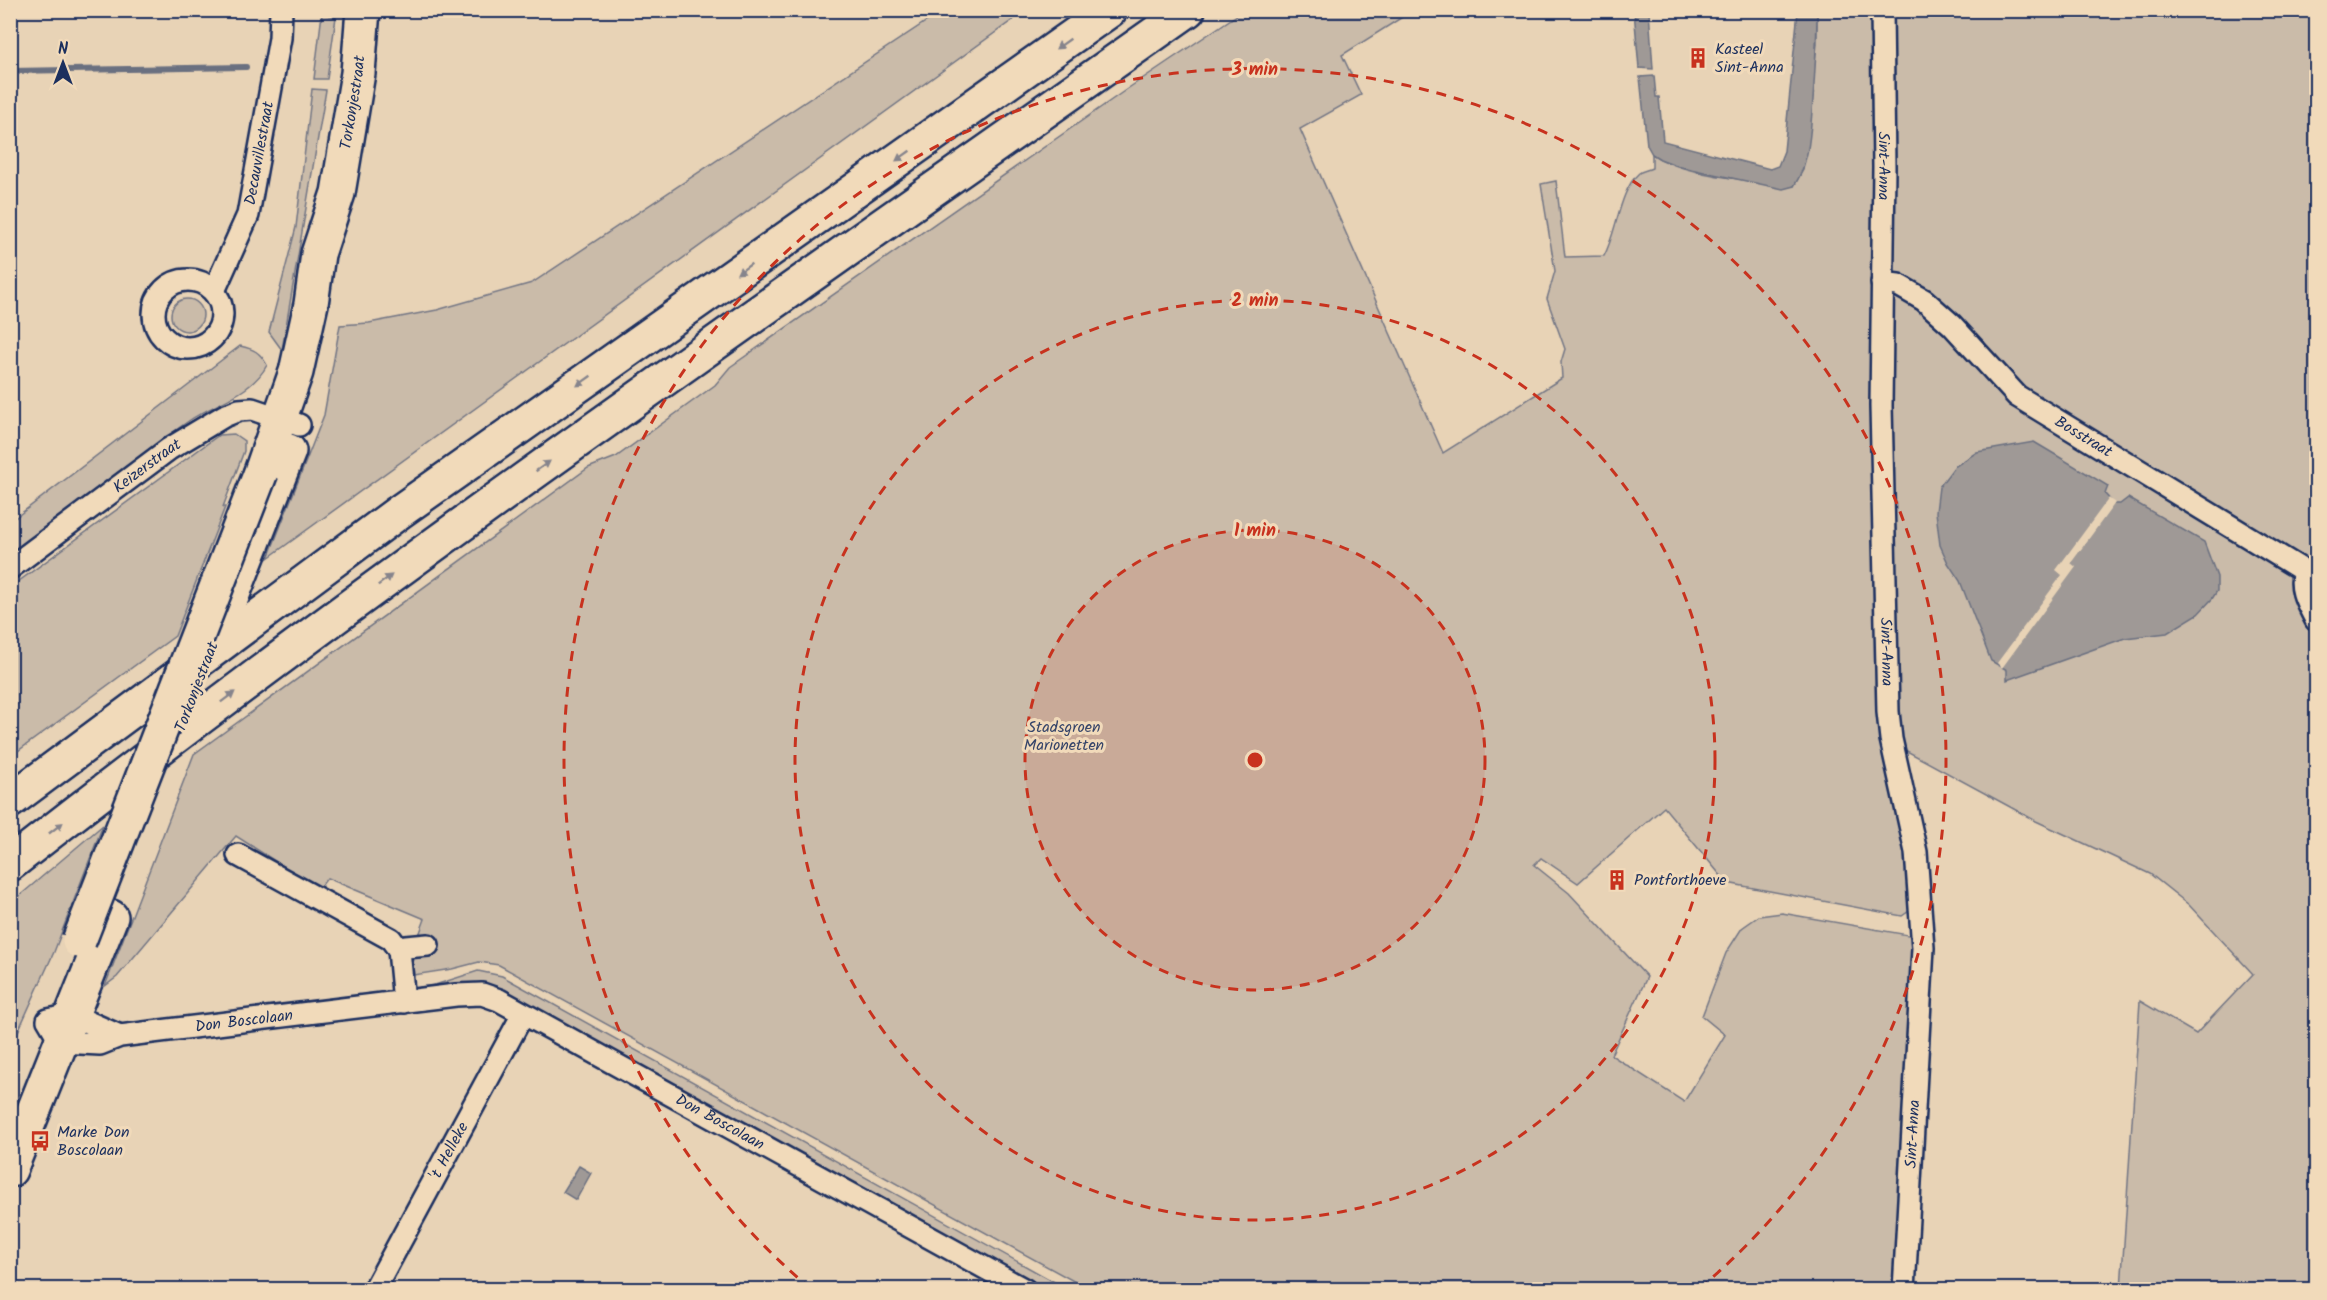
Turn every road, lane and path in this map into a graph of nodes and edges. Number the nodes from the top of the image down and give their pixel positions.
1 (281, 10) edge
2 (363, 10) edge
3 (1110, 10) edge
4 (1188, 10) edge
5 (1882, 10) edge
6 (1882, 283) junction
7 (214, 291) dead end
8 (290, 431) junction
9 (10, 568) edge
10 (2310, 573) edge
11 (2316, 620) edge
12 (10, 801) edge
13 (238, 855) dead end
14 (10, 864) edge
15 (428, 945) dead end
16 (399, 950) junction
17 (404, 1002) junction
18 (524, 1014) junction
19 (60, 1026) junction
20 (120, 1036) junction
21 (10, 1117) edge
22 (10, 1170) edge
23 (374, 1290) edge
24 (1025, 1290) edge
25 (1904, 1290) edge

1 - 7 street, Decauvillestraat
2 - 8 main road, Torkonjestraat
3 -> 12 main road
14 -> 4 main road
5 - 6 street, Sint-Anna
6 - 10 street, Bosstraat
6 - 25 street, Sint-Anna
8 - 9 street, Keizerstraat
8 - 19 main road, Torkonjestraat
8 - 19 main road, Torkonjestraat, bridge
10 - 11 street, Bosstraat
13 - 16 street
15 - 16 street
16 - 17 street
17 - 18 street, Don Boscolaan
17 - 20 street, Don Boscolaan
18 - 23 street, 't Helleke
18 - 24 street, Don Boscolaan
19 - 20 street
19 - 20 street, Don Boscolaan
19 - 21 main road, Torkonjestraat
19 - 22 main road, Torkonjestraat

